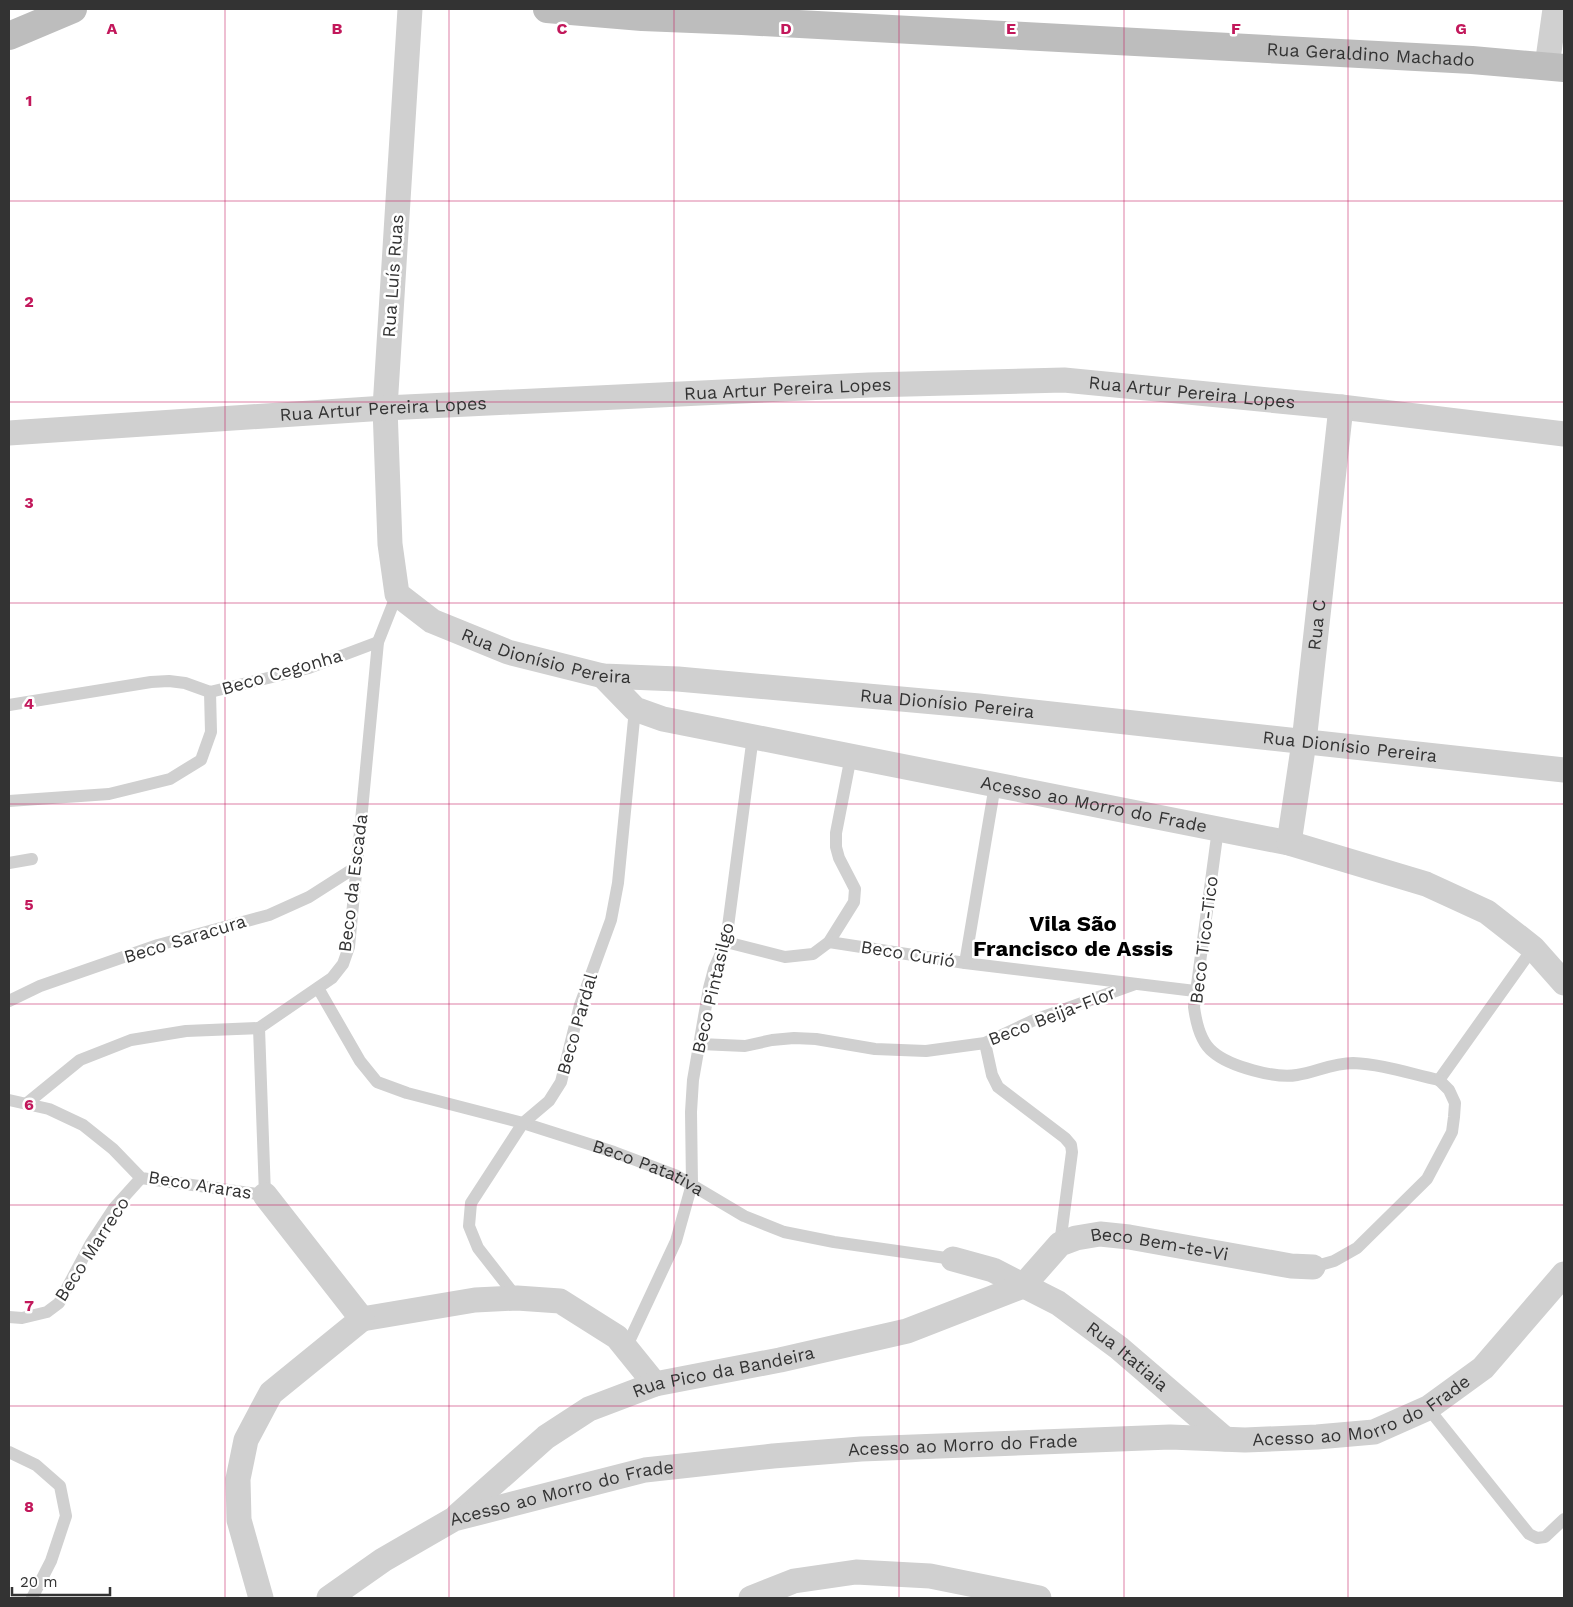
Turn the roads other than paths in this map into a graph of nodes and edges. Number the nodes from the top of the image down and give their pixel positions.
1 (73, 9) edge
2 (410, 9) edge
3 (547, 9) edge
4 (1555, 9) edge
5 (642, 13) edge
6 (746, 15) edge
7 (9, 36) edge
8 (1556, 67) edge
9 (1341, 407) junction
10 (385, 408) junction
11 (9, 433) edge
12 (1564, 434) edge
13 (398, 594) junction
14 (378, 642) junction
15 (603, 676) junction
16 (210, 692) junction
17 (9, 705) edge
18 (635, 709) junction
19 (753, 736) junction
20 (1304, 742) junction
21 (850, 756) junction
22 (1564, 770) edge
23 (994, 785) junction
24 (9, 801) edge
25 (1218, 829) junction
26 (1290, 843) junction
27 (32, 859) dead end
28 (9, 862) edge
29 (356, 866) junction
30 (726, 942) junction
31 (829, 942) junction
32 (1533, 948) junction
33 (965, 963) junction
34 (1564, 983) edge
35 (1135, 984) junction
36 (318, 988) junction
37 (1195, 991) junction
38 (9, 1001) edge
39 (259, 1028) junction
40 (985, 1043) junction
41 (700, 1044) junction
42 (1439, 1080) junction
43 (9, 1100) edge
44 (26, 1104) junction
45 (523, 1123) junction
46 (141, 1178) junction
47 (692, 1184) junction
48 (265, 1195) junction
49 (1060, 1244) junction
50 (953, 1259) joint
51 (1313, 1267) joint
52 (1564, 1274) edge
53 (1023, 1286) junction
54 (517, 1298) junction
55 (9, 1317) edge
56 (362, 1319) junction
57 (626, 1348) junction
58 (655, 1384) junction
59 (1428, 1408) junction
60 (1225, 1439) junction
61 (9, 1452) edge
62 (454, 1519) junction
63 (1564, 1519) edge
64 (32, 1598) edge
65 (261, 1598) edge
66 (329, 1598) edge
67 (751, 1598) edge
68 (1039, 1598) edge

1 - 7 street
2 - 10 street, Rua Luís Ruas
3 - 5 street, Rua Geraldino Machado
4 - 8 street
5 - 6 street, Rua Geraldino Machado
6 - 8 street, Rua Geraldino Machado
9 - 10 street, Rua Artur Pereira Lopes
9 - 12 street, Rua Artur Pereira Lopes
9 - 20 street, Rua C
10 - 11 street, Rua Artur Pereira Lopes
10 - 13 street, Rua Luís Ruas
13 - 14 lane, Beco da Escada
13 - 15 street, Rua Dionísio Pereira
14 - 16 lane, Beco Cegonha
14 - 29 lane, Beco da Escada
15 - 18 street, Acesso ao Morro do Frade
15 - 20 street, Rua Dionísio Pereira
16 - 17 lane, Beco Cegonha
16 - 24 lane
18 - 19 street, Acesso ao Morro do Frade
18 - 45 lane, Beco Pardal
19 - 21 street, Acesso ao Morro do Frade
19 - 30 lane, Beco Pintasilgo
20 - 22 street, Rua Dionísio Pereira
20 - 26 street, Rua C
21 - 23 street, Acesso ao Morro do Frade
21 - 31 lane
23 - 25 street, Acesso ao Morro do Frade
23 - 33 lane
25 - 26 street, Acesso ao Morro do Frade
25 - 37 lane, Beco Tico-Tico
26 - 32 street, Acesso ao Morro do Frade
27 - 28 lane
29 - 36 lane, Beco da Escada
29 - 38 lane, Beco Saracura
30 - 31 lane
30 - 41 lane, Beco Pintasilgo
31 - 33 lane, Beco Curió
32 - 34 street, Acesso ao Morro do Frade
32 - 42 lane
33 - 35 lane, Beco Curió
35 - 37 lane, Beco Curió
35 - 40 lane, Beco Beija-Flor
36 - 39 lane, Beco da Escada
36 - 45 lane, Beco Patativa
37 - 42 lane, Beco Tico-Tico
39 - 44 lane
39 - 48 lane
40 - 41 lane, Beco Beija-Flor
40 - 49 lane
41 - 47 lane, Beco Pintasilgo
42 - 51 lane
43 - 44 lane, Beco Araras
44 - 46 lane, Beco Araras
45 - 47 lane, Beco Patativa
45 - 54 lane, Beco Pardal
46 - 48 lane, Beco Araras
46 - 55 lane, Beco Marreco
47 - 50 lane, Beco Patativa
47 - 57 lane, Beco Pintasilgo
48 - 56 street
49 - 51 street, Beco Bem-te-Vi
49 - 53 street
50 - 53 street, Beco Patativa
52 - 59 street, Acesso ao Morro do Frade
53 - 58 street, Rua Pico da Bandeira
53 - 60 street, Rua Itatiaia
54 - 56 street
54 - 57 street
56 - 65 street
57 - 58 street
58 - 62 street, Rua Pico da Bandeira
59 - 60 street, Acesso ao Morro do Frade
59 - 63 lane
60 - 62 street, Acesso ao Morro do Frade
61 - 64 lane
62 - 66 street, Acesso ao Morro do Frade
67 - 68 street

